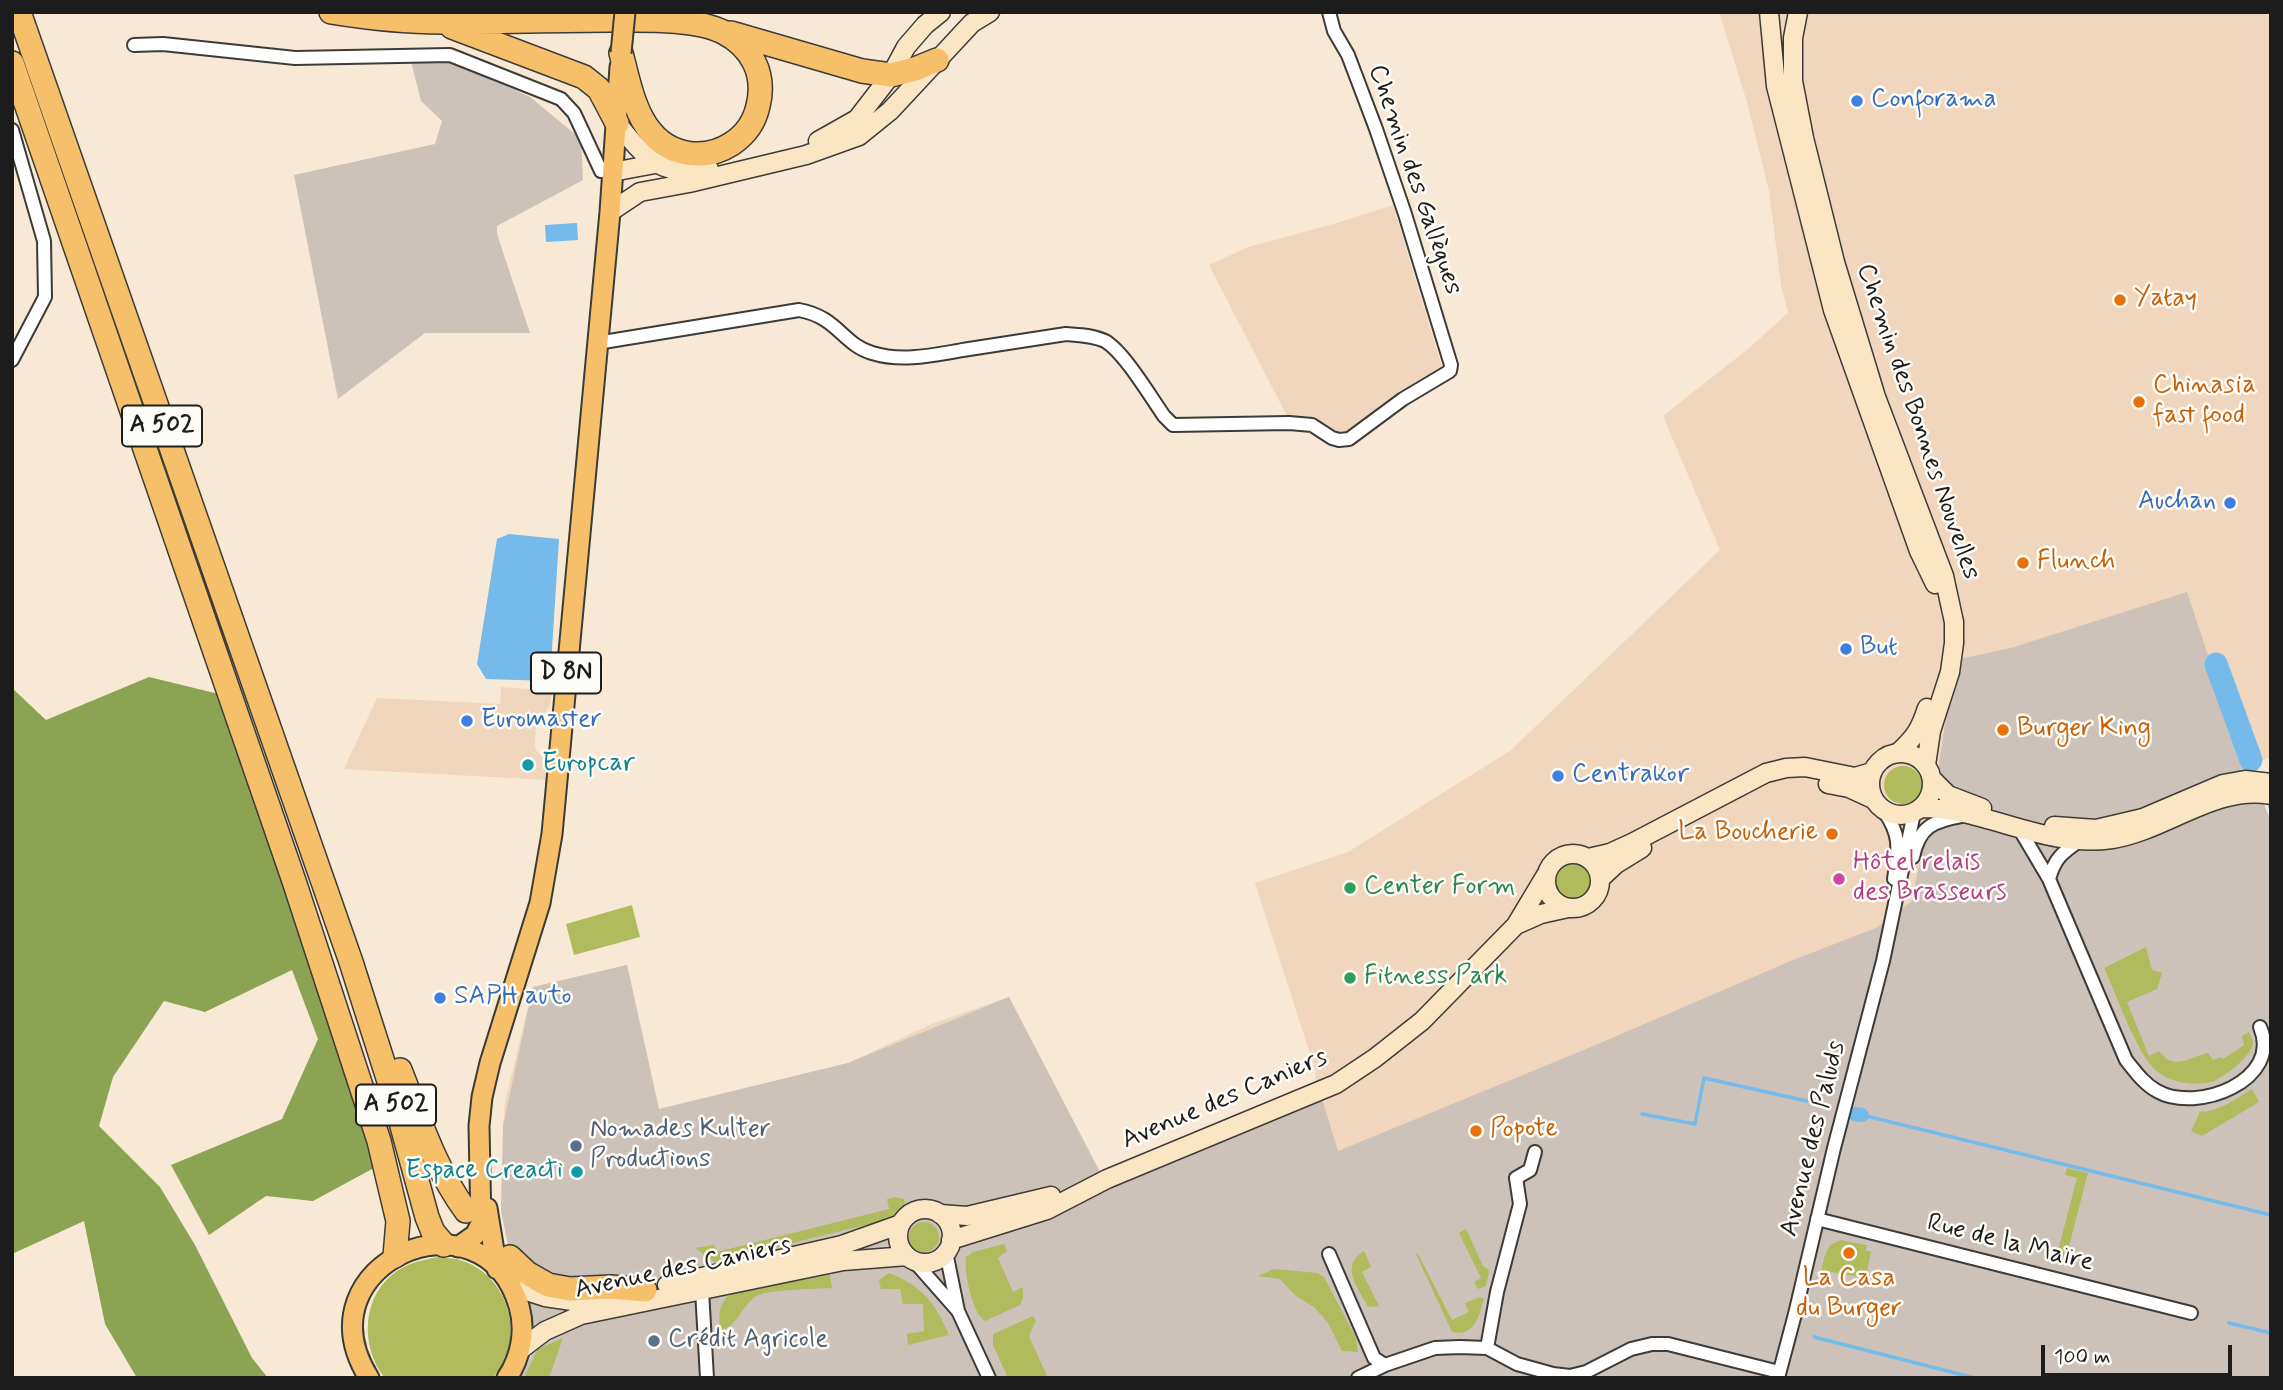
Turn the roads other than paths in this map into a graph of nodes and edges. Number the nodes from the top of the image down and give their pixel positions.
1 (331, 12) edge
2 (625, 12) edge
3 (942, 12) edge
4 (990, 12) edge
5 (1329, 12) edge
6 (1769, 12) edge
7 (1798, 12) edge
8 (21, 19) edge
9 (440, 22) junction
10 (721, 31) junction
11 (134, 45) dead end
12 (621, 52) junction
13 (937, 60) junction
14 (12, 63) edge
15 (891, 75) junction
16 (617, 123) junction
17 (12, 130) edge
18 (655, 164) junction
19 (612, 172) junction
20 (640, 192) junction
21 (610, 212) junction
22 (597, 343) junction
23 (12, 360) edge
24 (1898, 753) junction
25 (1872, 772) junction
26 (1929, 772) junction
27 (2271, 783) edge
28 (2271, 795) edge
29 (1878, 805) junction
30 (1918, 811) junction
31 (1968, 815) junction
32 (2020, 830) junction
33 (2079, 841) junction
34 (1588, 858) junction
35 (1546, 875) junction
36 (2049, 878) junction
37 (1600, 879) junction
38 (1567, 908) junction
39 (1895, 911) junction
40 (1516, 925) junction
41 (351, 962) junction
42 (2260, 1027) dead end
43 (479, 1126) junction
44 (1535, 1152) dead end
45 (1108, 1179) junction
46 (466, 1211) dead end
47 (940, 1214) junction
48 (1817, 1219) junction
49 (901, 1224) junction
50 (451, 1246) junction
51 (948, 1246) junction
52 (1329, 1254) dead end
53 (395, 1256) junction
54 (911, 1259) junction
55 (504, 1263) junction
56 (511, 1286) junction
57 (645, 1290) junction
58 (702, 1290) junction
59 (958, 1311) junction
60 (2191, 1313) dead end
61 (1487, 1348) junction
62 (520, 1350) junction
63 (1385, 1366) junction
64 (1778, 1375) edge
65 (369, 1378) edge
66 (507, 1378) edge
67 (707, 1378) edge
68 (989, 1378) edge
69 (1358, 1378) edge

1 - 9 highway
2 - 12 main road, D 8N, bridge
3 - 15 street
4 - 13 street
5 - 22 street, Chemin des Gallègues
6 - 24 street, Chemin des Bonnes Nouvelles
7 - 26 street, Chemin des Bonnes Nouvelles
8 - 41 highway, A 502
9 - 10 highway
9 - 16 highway
10 - 12 highway
10 - 15 highway
11 - 19 street
12 - 16 main road, D 8N
13 - 15 highway
13 - 20 street
14 - 53 highway, A 502
15 - 18 street
16 - 18 street
16 - 19 main road, D 8N
17 - 23 street
18 - 19 street
19 - 20 street
19 - 21 main road, D 8N
20 - 21 street
21 - 22 main road, D 8N
22 - 43 main road, D 8N
24 - 25 street
24 - 26 street
25 - 29 street
25 - 34 street
26 - 27 street
26 - 30 street
28 - 33 street
29 - 30 street
29 - 37 street
29 - 39 street, Avenue des Paluds
30 - 31 street
30 - 39 street, Avenue des Paluds
31 - 32 street
31 - 39 street, Avenue des Paluds
32 - 33 street
32 - 36 street
33 - 36 street
34 - 35 street
34 - 37 street
35 - 38 street
35 - 40 street, Avenue des Caniers
36 - 42 street
37 - 38 street
38 - 40 street, Avenue des Caniers
39 - 48 street, Avenue des Paluds
40 - 45 street, Avenue des Caniers
41 - 46 highway
41 - 50 highway, A 502
43 - 50 main road, D 8N
43 - 55 main road, D 8N
44 - 61 street
45 - 47 street, Avenue des Caniers
45 - 51 street, Avenue des Caniers
47 - 49 street
47 - 51 street
48 - 60 street, Rue de la Maïre
48 - 64 street, Avenue des Paluds
49 - 54 street
49 - 57 street, Avenue des Caniers
50 - 53 main road
50 - 55 main road
51 - 54 street
51 - 59 street
52 - 63 street
53 - 65 main road
54 - 58 street, Avenue des Caniers
54 - 59 street
55 - 56 main road
55 - 57 highway
56 - 57 street, Avenue des Caniers
56 - 62 main road
58 - 62 street, Avenue des Caniers
58 - 67 street
59 - 68 street
61 - 63 street
61 - 64 street
62 - 66 main road
63 - 69 street

